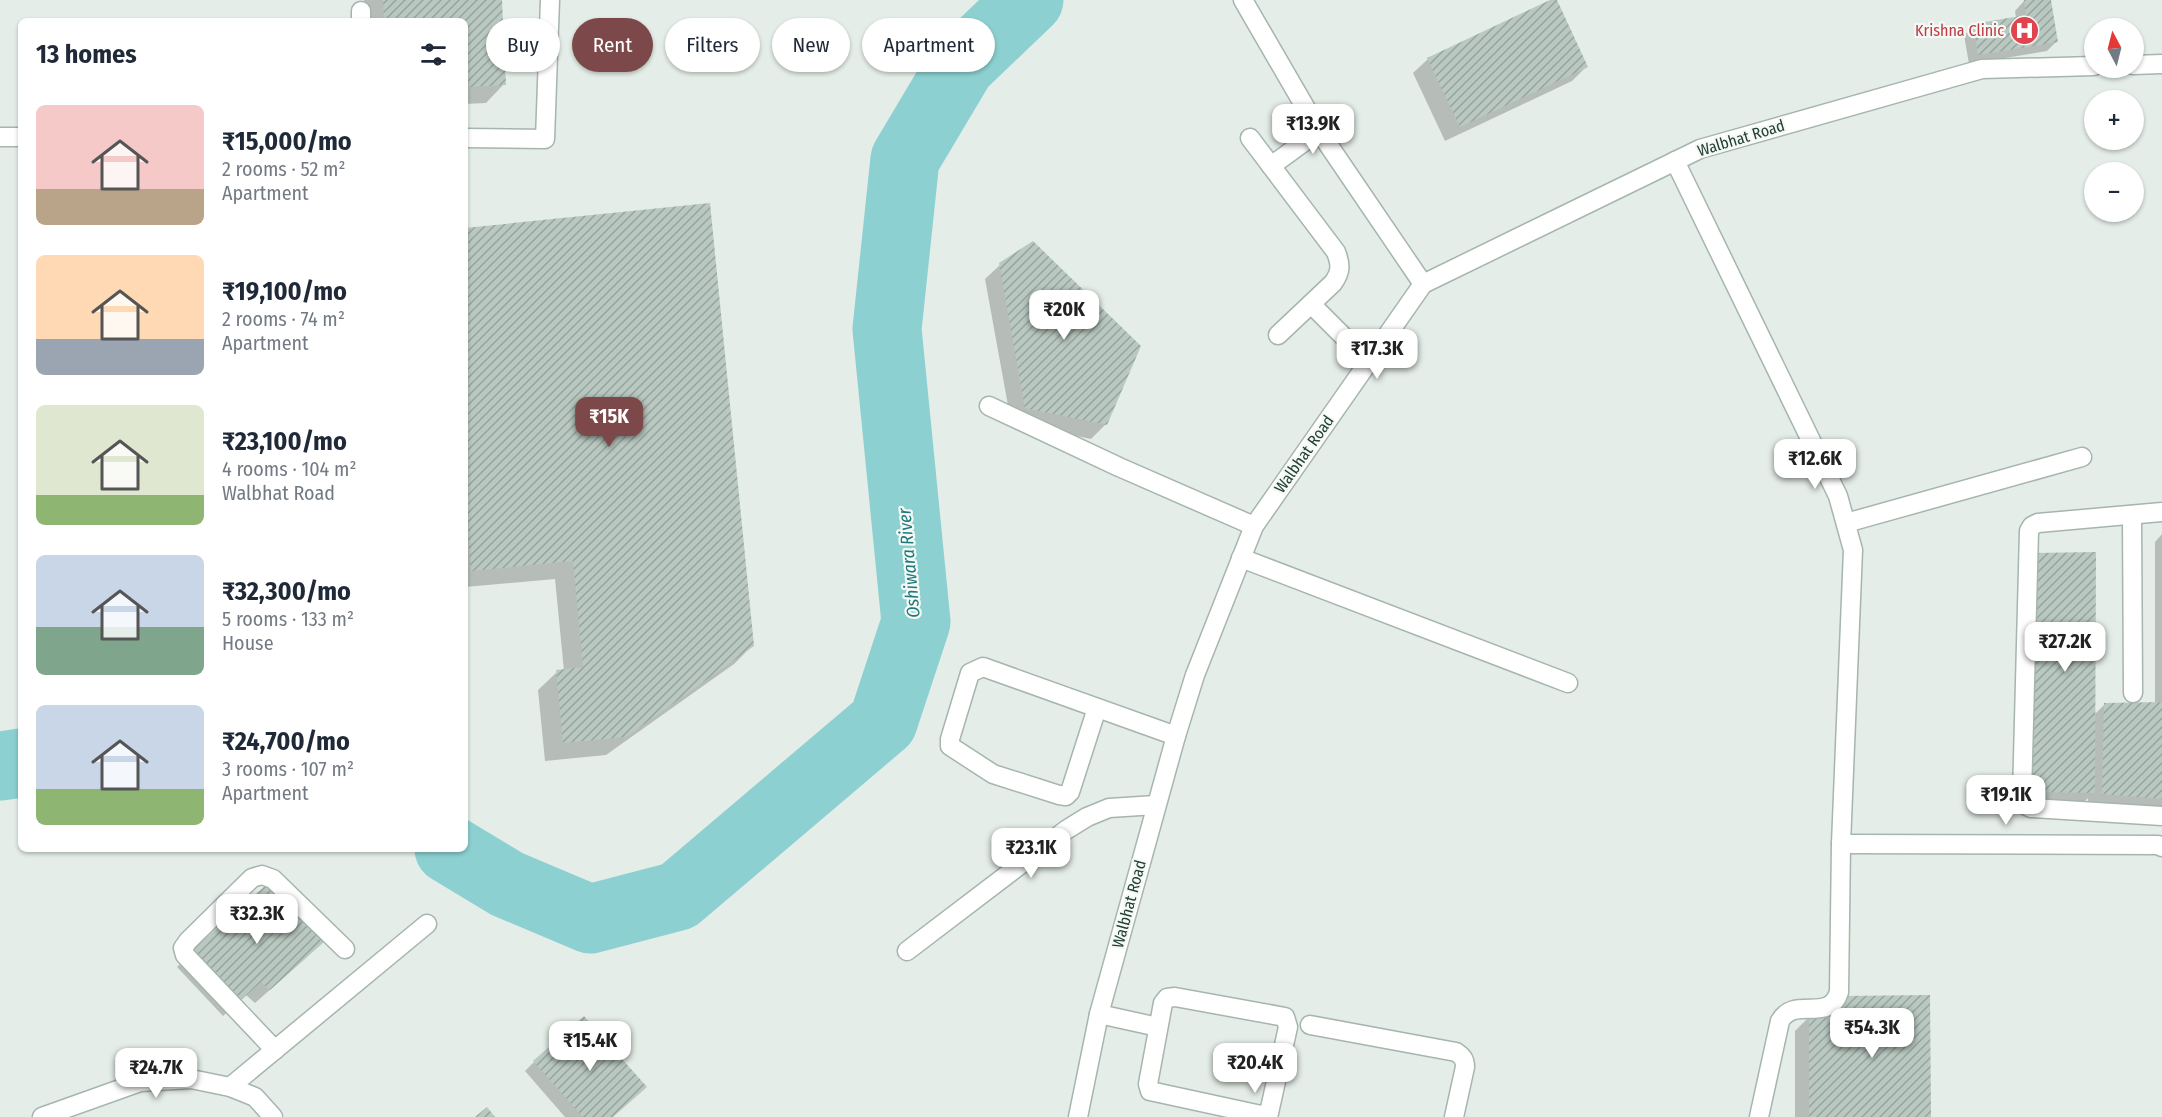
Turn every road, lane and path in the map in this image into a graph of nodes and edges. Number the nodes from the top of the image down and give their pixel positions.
1 (550, 0) edge
2 (1243, 0) edge
3 (2144, 64) edge
4 (2162, 64) edge
5 (2084, 66) edge
6 (1319, 131) junction
7 (0, 137) edge
8 (18, 137) edge
9 (468, 138) edge
10 (1250, 138) dead end
11 (1675, 161) junction
12 (1271, 166) junction
13 (1423, 284) junction
14 (1311, 304) junction
15 (1278, 334) dead end
16 (1368, 361) junction
17 (989, 406) dead end
18 (2082, 457) dead end
19 (2162, 512) edge
20 (2132, 515) junction
21 (1846, 524) junction
22 (1254, 526) junction
23 (1241, 558) junction
24 (1568, 683) dead end
25 (2133, 693) dead end
26 (1097, 708) junction
27 (1176, 736) junction
28 (1156, 805) junction
29 (2162, 816) edge
30 (1840, 844) junction
31 (2162, 847) edge
32 (427, 924) dead end
33 (345, 949) dead end
34 (907, 951) dead end
35 (1100, 1014) junction
36 (1310, 1024) dead end
37 (1158, 1027) junction
38 (275, 1050) junction
39 (230, 1086) junction
40 (42, 1117) edge
41 (273, 1117) edge
42 (1078, 1117) edge
43 (1454, 1117) edge
44 (1759, 1117) edge

1 - 9 street
2 - 6 street
3 - 4 street
5 - 11 street, Walbhat Road
6 - 12 street
6 - 13 street
7 - 8 street
10 - 12 street
11 - 13 street, Walbhat Road
11 - 21 street
12 - 14 street
13 - 16 street, Walbhat Road
14 - 15 street
14 - 16 street
16 - 22 street, Walbhat Road
17 - 22 street
18 - 21 street
19 - 20 street
20 - 25 street
20 - 29 street
21 - 30 street
22 - 23 street, Walbhat Road
23 - 24 street
23 - 27 street, Walbhat Road
26 - 26 street
26 - 27 street
27 - 28 street, Walbhat Road
28 - 34 street
28 - 35 street, Walbhat Road
30 - 31 street
30 - 44 street
32 - 38 street
33 - 38 street
35 - 37 street
35 - 42 street, Walbhat Road
36 - 43 street
37 - 37 street
38 - 39 street
39 - 40 street
39 - 41 street

